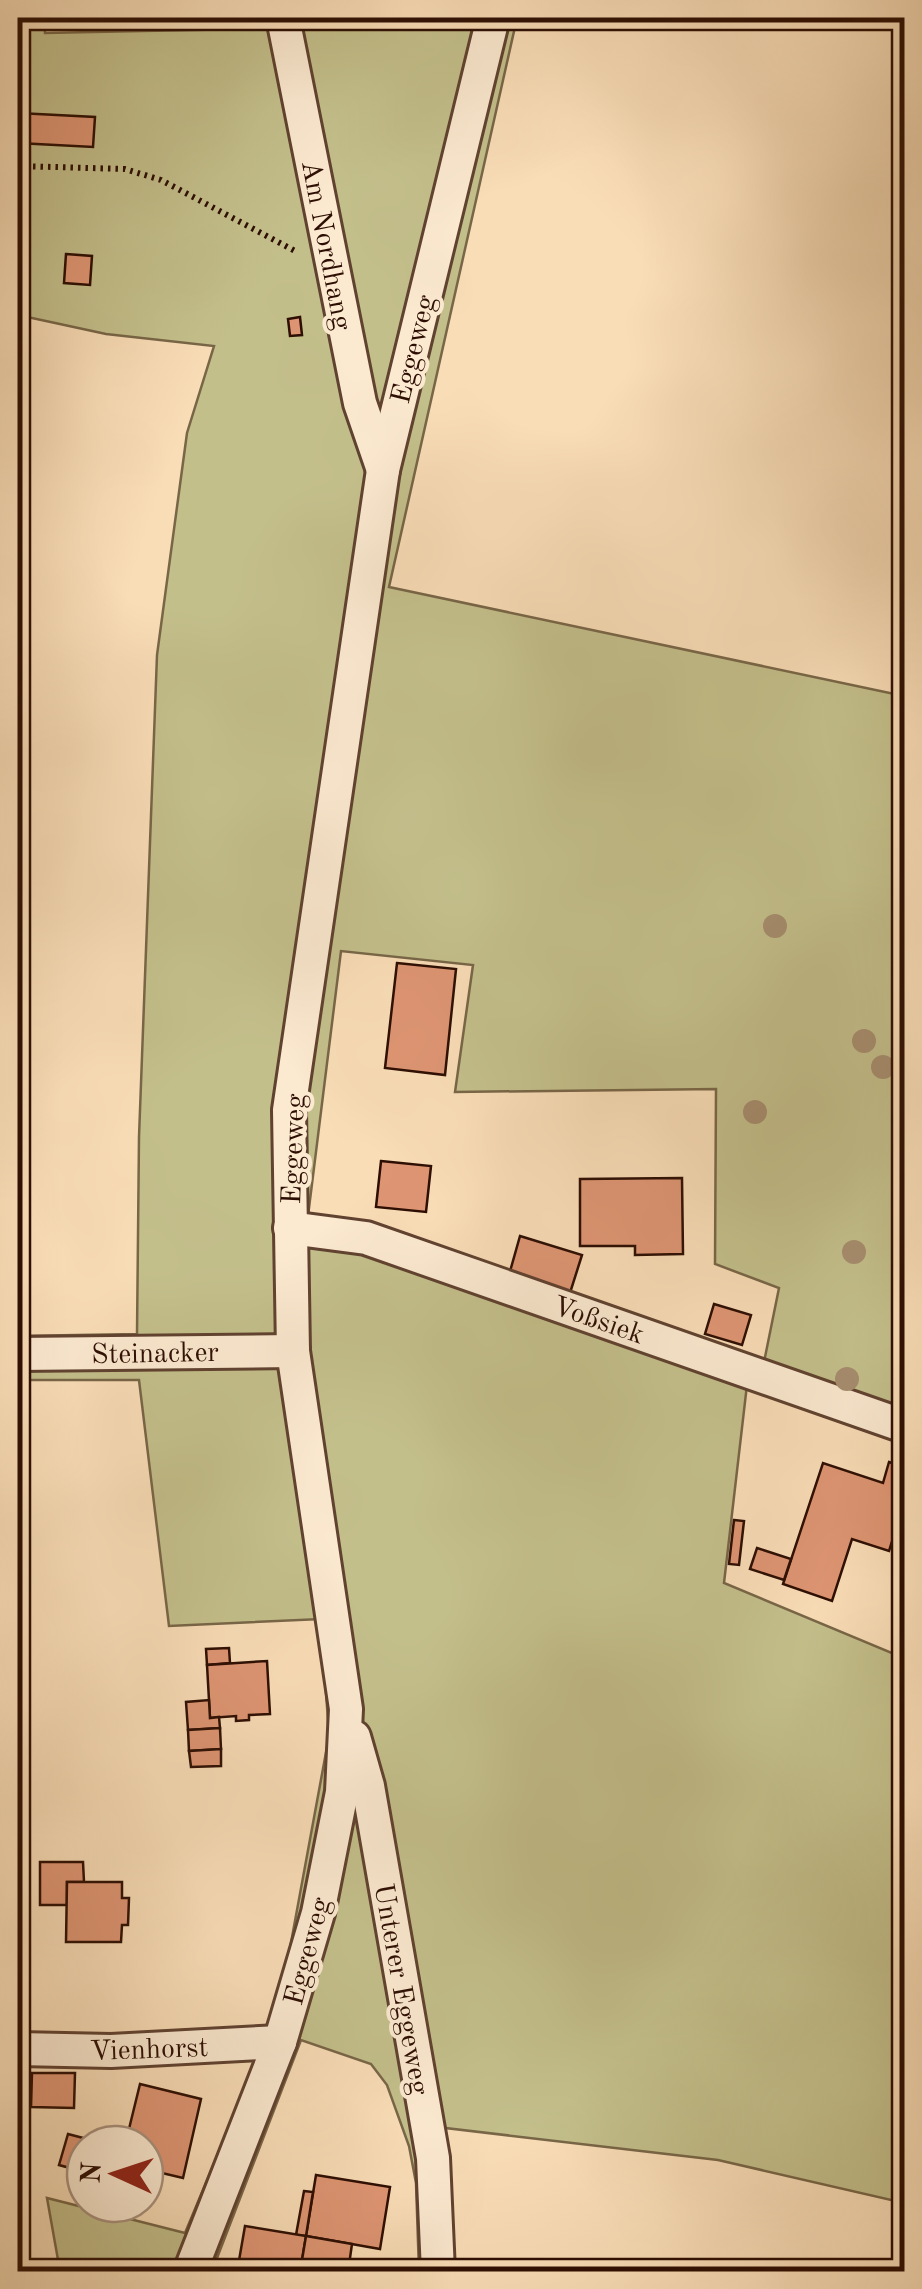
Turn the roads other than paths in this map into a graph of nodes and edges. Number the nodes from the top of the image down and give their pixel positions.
1 (283, 18) edge
2 (493, 18) edge
3 (383, 470) junction
4 (290, 1228) junction
5 (293, 1351) junction
6 (18, 1354) edge
7 (904, 1426) edge
8 (346, 1709) junction
9 (280, 2042) junction
10 (18, 2049) edge
11 (190, 2272) edge
12 (438, 2272) edge

1 - 3 street, Am Nordhang
2 - 3 street, Eggeweg
3 - 4 street, Eggeweg
4 - 5 street, Eggeweg
4 - 7 street, Voßsiek
5 - 6 street, Steinacker
5 - 8 street, Eggeweg
8 - 9 street, Eggeweg
8 - 12 street, Unterer Eggeweg
9 - 10 street, Vienhorst
9 - 11 street, Eggeweg

